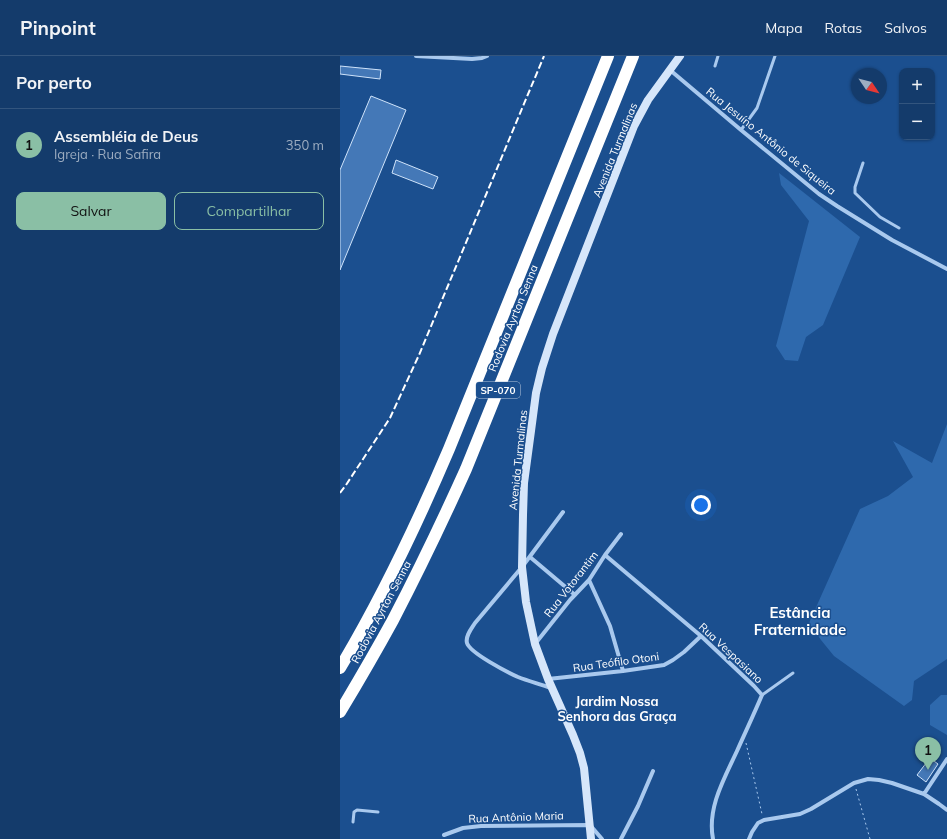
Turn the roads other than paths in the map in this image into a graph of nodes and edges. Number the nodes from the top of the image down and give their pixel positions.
1 (416, 56) edge
2 (487, 56) edge
3 (608, 56) edge
4 (633, 56) edge
5 (680, 56) edge
6 (718, 56) edge
7 (775, 56) edge
8 (715, 66) dead end
9 (670, 70) junction
10 (741, 130) junction
11 (862, 163) dead end
12 (899, 228) dead end
13 (947, 269) edge
14 (563, 512) dead end
15 (621, 534) dead end
16 (605, 555) junction
17 (530, 557) junction
18 (522, 567) junction
19 (589, 580) junction
20 (575, 595) junction
21 (700, 636) junction
22 (535, 644) junction
23 (340, 668) edge
24 (624, 671) junction
25 (792, 673) dead end
26 (548, 679) junction
27 (553, 688) junction
28 (762, 695) junction
29 (340, 712) edge
30 (947, 759) edge
31 (653, 771) dead end
32 (924, 794) junction
33 (947, 810) edge
34 (378, 812) dead end
35 (353, 822) dead end
36 (590, 825) junction
37 (444, 835) dead end
38 (591, 839) edge
39 (602, 839) edge
40 (621, 839) edge
41 (713, 839) edge
42 (749, 839) edge

1 - 2 street
3 - 23 highway, Rodovia Ayrton Senna / SP-070
4 - 29 highway, Rodovia Ayrton Senna / SP-070
5 - 9 street, Avenida Turmalinas
6 - 8 lane
7 - 10 lane
9 - 10 street, Rua Jesuíno Antônio de Siqueira
9 - 18 street, Avenida Turmalinas
10 - 13 street, Rua Jesuíno Antônio de Siqueira
11 - 12 lane
14 - 17 street
15 - 16 street, Rua Votorantim
16 - 19 street, Rua Votorantim
16 - 21 street, Rua Vespasiano
17 - 18 street
17 - 20 street
18 - 22 street, Avenida Turmalinas
18 - 27 street
19 - 20 street, Rua Votorantim
19 - 24 street
20 - 22 street, Rua Votorantim
21 - 24 street, Rua Teófilo Otoni
21 - 28 street, Rua Vespasiano
22 - 26 street, Avenida Turmalinas
24 - 26 street, Rua Teófilo Otoni
25 - 28 lane
26 - 27 street, Avenida Turmalinas
27 - 36 street, Avenida Turmalinas
28 - 41 street, Rua Vespasiano
30 - 32 street
31 - 40 street
32 - 33 street
32 - 42 street
34 - 35 lane
36 - 37 street, Rua Antônio Maria
36 - 38 street, Avenida Turmalinas
36 - 39 street

